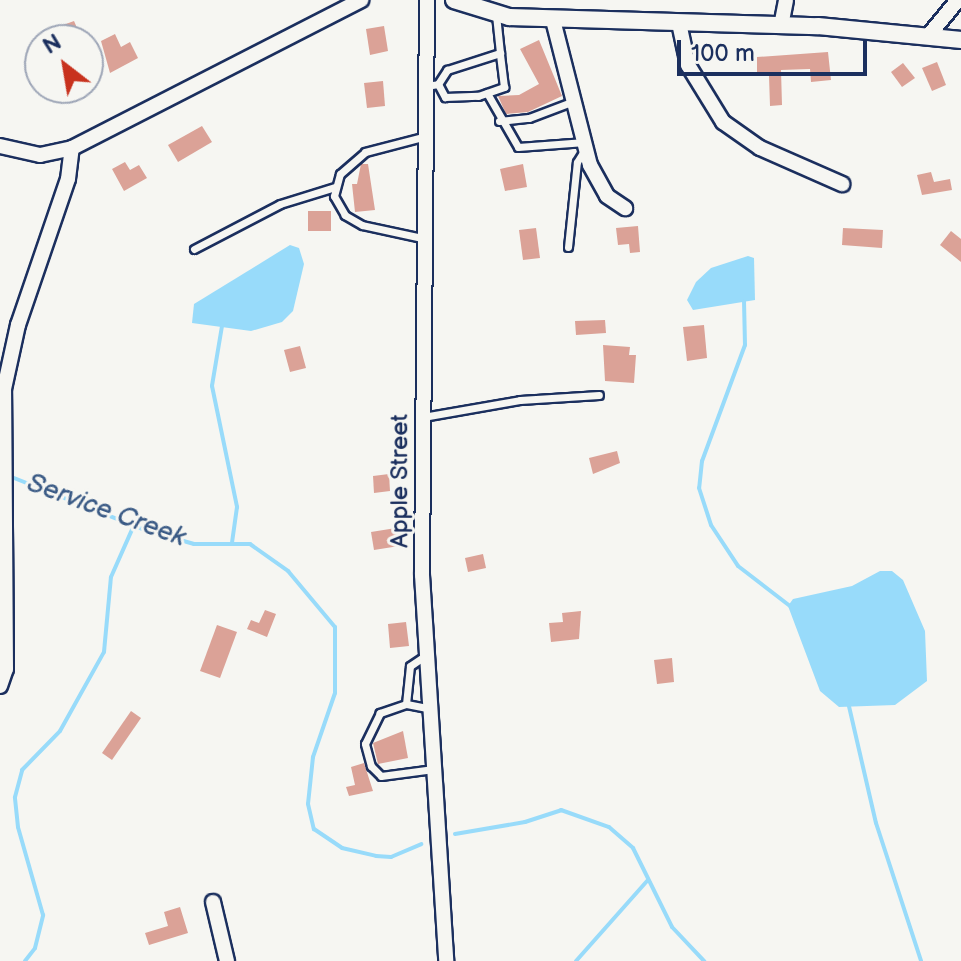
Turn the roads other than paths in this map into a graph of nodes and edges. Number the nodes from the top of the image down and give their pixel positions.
1 (361, 0) edge
2 (427, 0) edge
3 (454, 0) edge
4 (786, 0) edge
5 (958, 0) edge
6 (496, 14) junction
7 (553, 20) junction
8 (679, 23) junction
9 (781, 26) junction
10 (929, 35) junction
11 (961, 40) edge
12 (500, 53) junction
13 (431, 85) junction
14 (487, 93) junction
15 (577, 100) junction
16 (499, 121) junction
17 (423, 137) junction
18 (586, 145) junction
19 (0, 146) edge
20 (72, 148) junction
21 (842, 184) dead end
22 (335, 187) junction
23 (625, 208) dead end
24 (422, 238) junction
25 (568, 247) dead end
26 (194, 249) dead end
27 (599, 395) dead end
28 (421, 417) junction
29 (2, 568) edge
30 (430, 653) junction
31 (0, 686) edge
32 (406, 704) junction
33 (434, 709) junction
34 (434, 769) junction
35 (213, 902) dead end
36 (227, 961) edge
37 (446, 961) edge

1 - 20 street
2 - 13 street, Apple Street
3 - 6 street
4 - 9 street
5 - 10 street
6 - 7 street
6 - 12 lane
7 - 8 street
7 - 15 street
8 - 9 street
8 - 21 street
9 - 10 street
10 - 11 street
12 - 13 lane
12 - 14 lane
13 - 14 lane
13 - 17 street, Apple Street
14 - 16 lane
15 - 16 lane
15 - 18 street
16 - 18 lane
17 - 22 lane
17 - 24 street, Apple Street
18 - 23 street
18 - 25 lane
19 - 20 street
20 - 29 street
22 - 24 lane
22 - 26 lane
24 - 28 street, Apple Street
27 - 28 lane
28 - 30 street, Apple Street
29 - 31 street
30 - 32 lane
30 - 33 street, Apple Street
32 - 33 lane
32 - 34 lane
33 - 34 street, Apple Street
34 - 37 street, Apple Street
35 - 36 street

